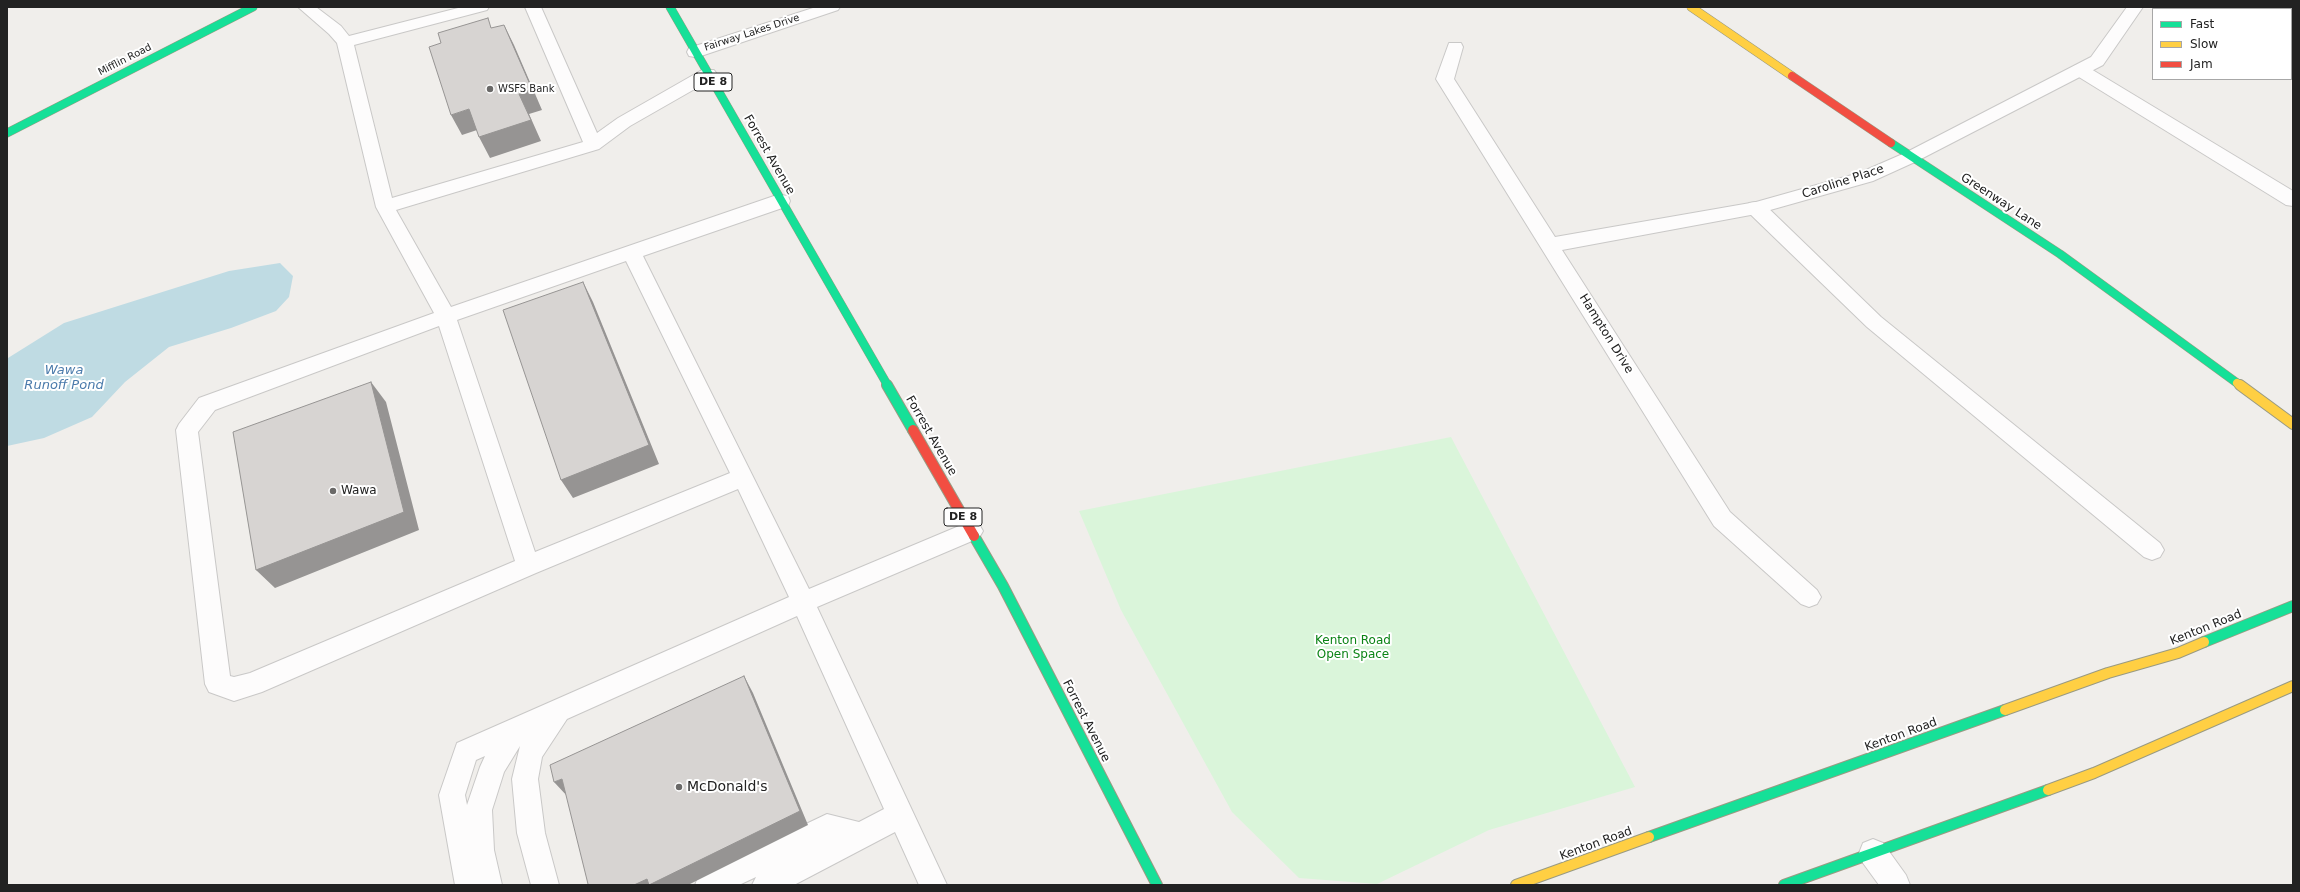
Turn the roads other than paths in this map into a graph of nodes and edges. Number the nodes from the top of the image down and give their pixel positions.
1 (253, 7) edge
2 (306, 7) edge
3 (481, 7) edge
4 (533, 7) edge
5 (670, 7) edge
6 (832, 7) edge
7 (1691, 7) edge
8 (2135, 7) edge
9 (345, 42) junction
10 (1455, 47) dead end
11 (696, 52) junction
12 (2080, 70) junction
13 (708, 74) junction
14 (7, 133) edge
15 (593, 144) junction
16 (1911, 158) junction
17 (2293, 200) edge
18 (781, 201) junction
19 (385, 207) junction
20 (1756, 208) junction
21 (1550, 245) junction
22 (631, 252) junction
23 (446, 316) junction
24 (2293, 424) edge
25 (743, 477) junction
26 (971, 531) junction
27 (2152, 550) dead end
28 (528, 566) junction
29 (1809, 597) dead end
30 (802, 602) junction
31 (2293, 606) edge
32 (2293, 686) edge
33 (559, 710) junction
34 (516, 729) junction
35 (900, 815) junction
36 (860, 836) junction
37 (1873, 853) junction
38 (469, 885) edge
39 (488, 885) edge
40 (545, 885) edge
41 (710, 885) edge
42 (766, 885) edge
43 (933, 885) edge
44 (1157, 885) edge
45 (1516, 885) edge
46 (1784, 885) edge
47 (1896, 885) edge

1 - 14 main road, Mifflin Road
2 - 9 street
3 - 9 street
4 - 15 street
5 - 11 main road, Forrest Avenue / DE 8
6 - 11 street, Fairway Lakes Drive
7 - 16 main road, Greenway Lane
8 - 12 street, Caroline Place
9 - 19 street
10 - 21 street, Hampton Drive
11 - 13 main road, Forrest Avenue / DE 8
12 - 16 street, Caroline Place
12 - 17 street
13 - 15 street
13 - 18 main road, Forrest Avenue / DE 8
15 - 19 street
16 - 20 street, Caroline Place
16 - 24 main road, Greenway Lane
18 - 22 street
18 - 26 main road, Forrest Avenue / DE 8
19 - 23 street
20 - 21 street, Caroline Place
20 - 27 street
21 - 29 street, Hampton Drive
22 - 23 street
22 - 25 street
23 - 28 street
23 - 28 street
25 - 28 street
25 - 30 street
26 - 30 street
26 - 44 main road, Forrest Avenue / DE 8
30 - 33 street
30 - 35 street
31 - 45 main road, Kenton Road
32 - 37 main road
33 - 34 street
33 - 40 street
34 - 38 street
34 - 39 street
35 - 36 street
35 - 43 street
36 - 41 street
36 - 42 street
37 - 46 main road
37 - 47 street

